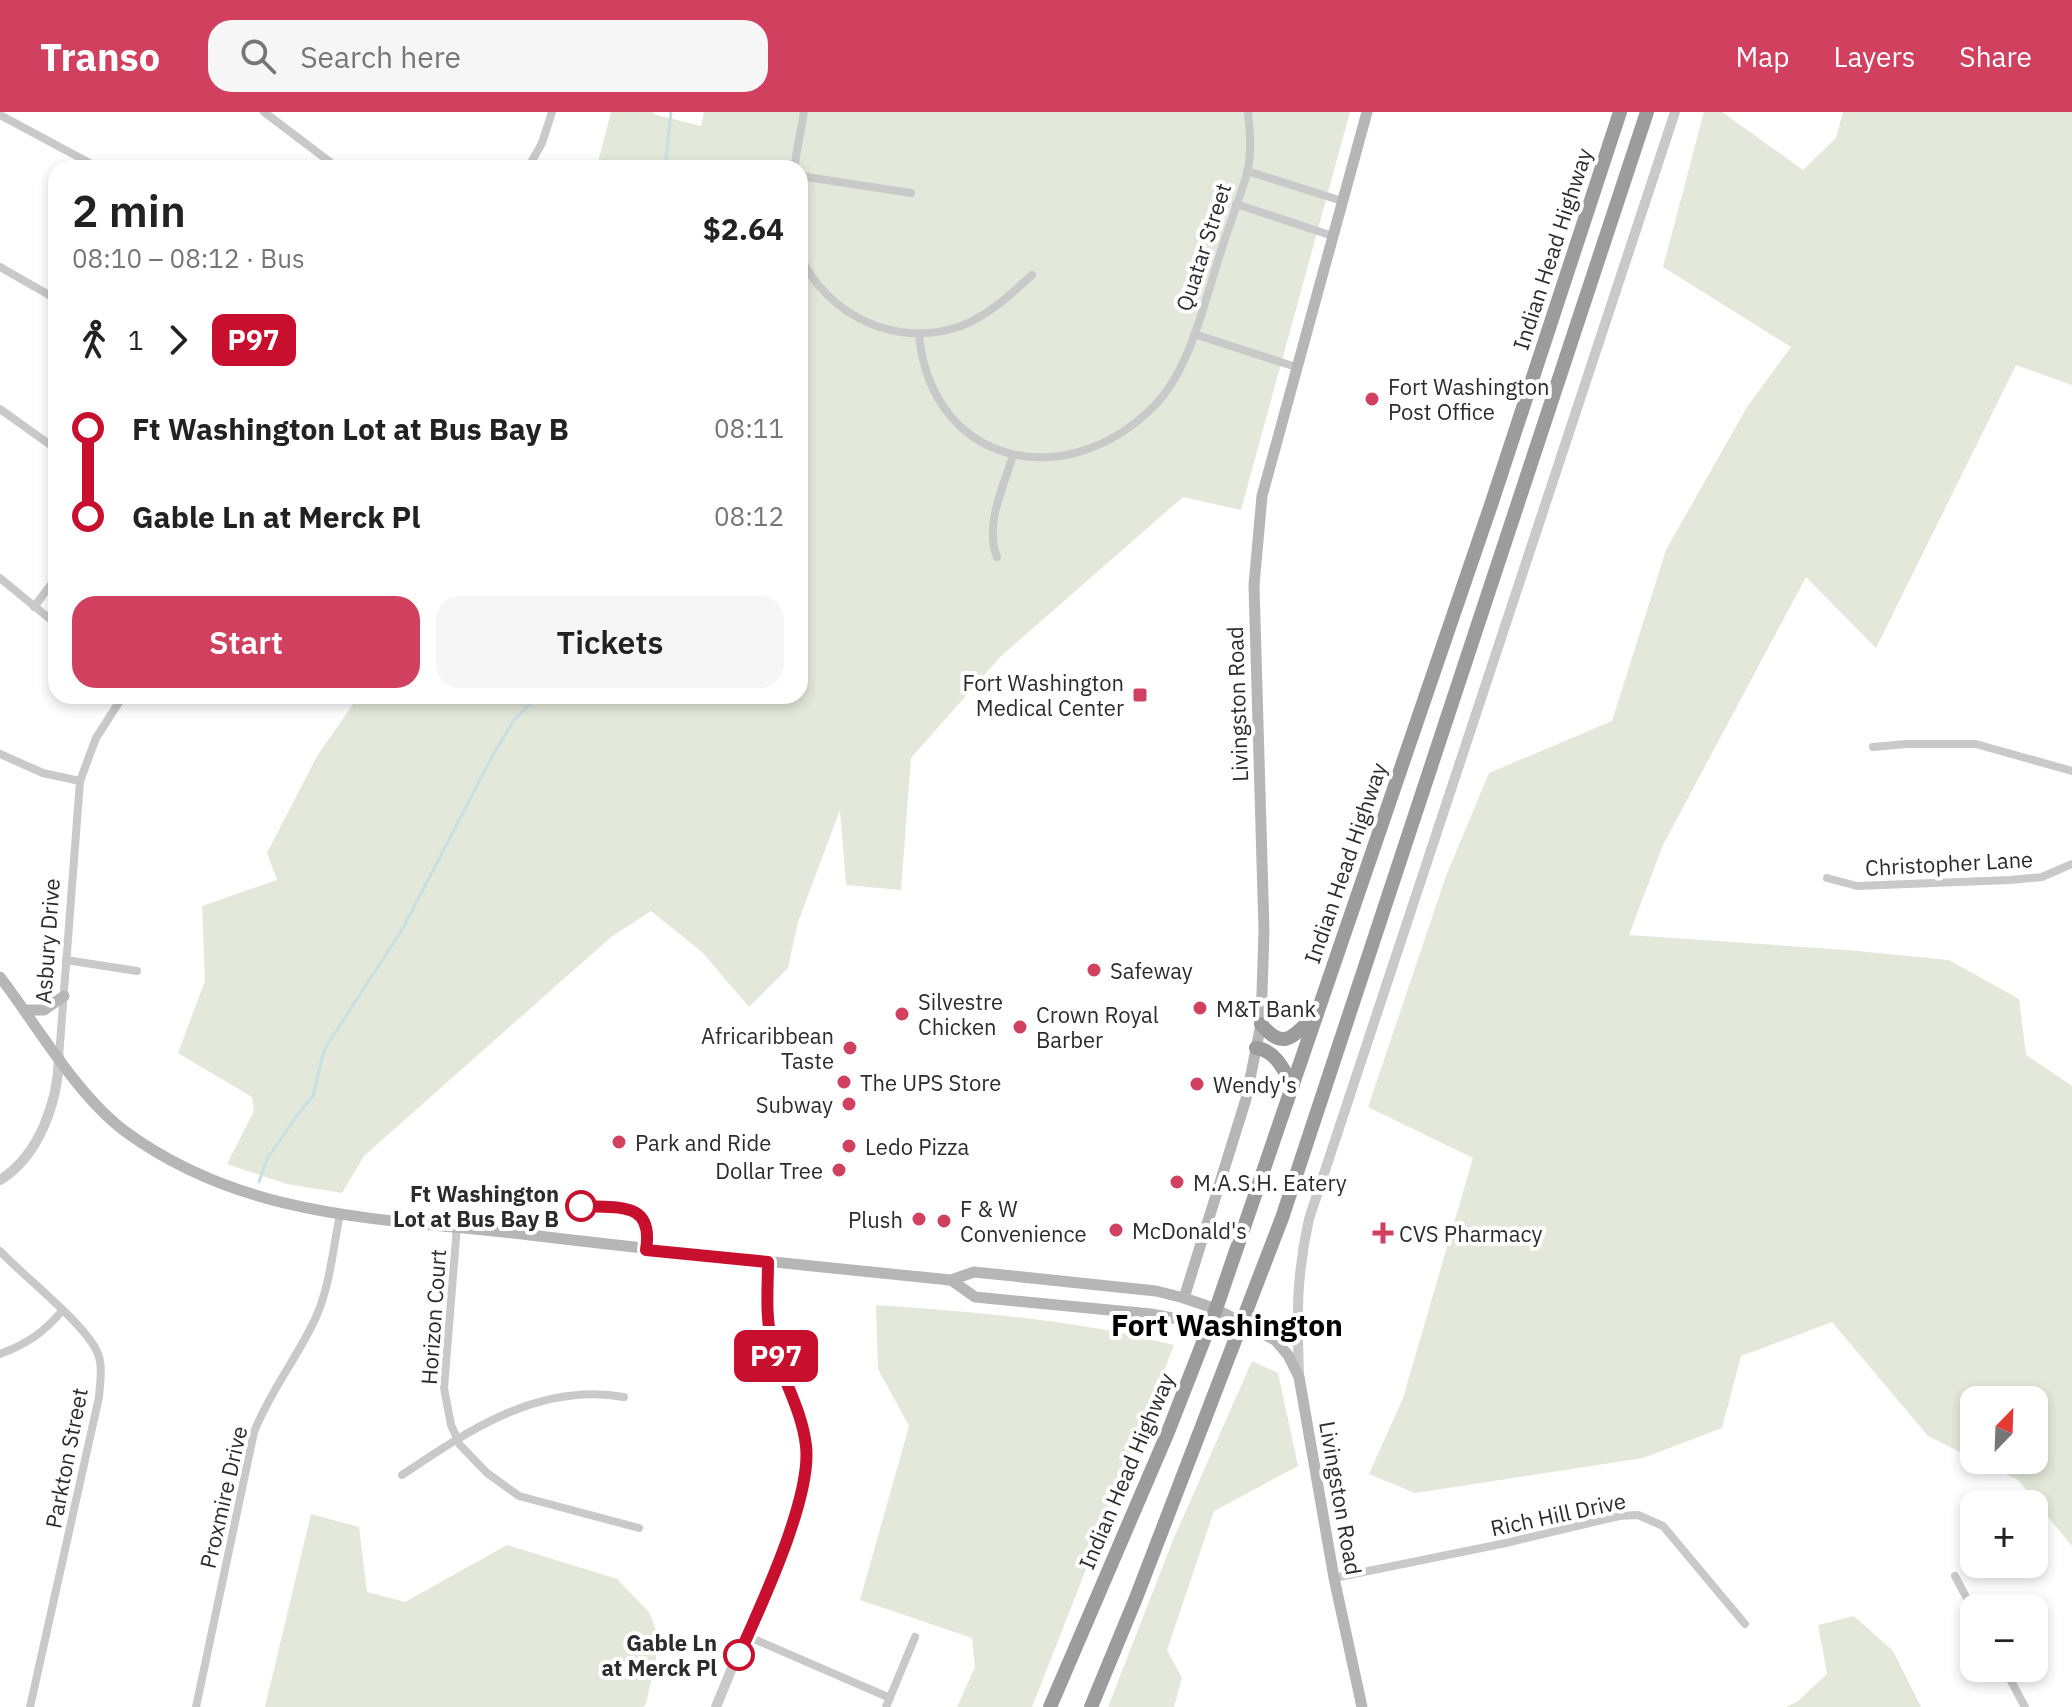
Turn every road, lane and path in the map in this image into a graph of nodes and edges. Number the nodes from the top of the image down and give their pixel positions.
1 (264, 112) edge
2 (552, 112) edge
3 (804, 112) edge
4 (1248, 112) edge
5 (1367, 112) edge
6 (1620, 112) edge
7 (1647, 112) edge
8 (1675, 112) edge
9 (0, 115) edge
10 (84, 160) edge
11 (327, 160) edge
12 (532, 160) edge
13 (795, 160) edge
14 (1247, 171) junction
15 (808, 177) edge
16 (911, 193) dead end
17 (1342, 201) junction
18 (1236, 204) junction
19 (1333, 236) junction
20 (0, 267) edge
21 (808, 274) edge
22 (1032, 275) dead end
23 (48, 294) edge
24 (1194, 334) junction
25 (919, 335) junction
26 (1296, 367) junction
27 (0, 409) edge
28 (48, 443) edge
29 (1013, 455) junction
30 (997, 557) dead end
31 (0, 578) edge
32 (48, 589) edge
33 (34, 607) junction
34 (48, 618) edge
35 (118, 704) edge
36 (1873, 747) dead end
37 (0, 754) edge
38 (2072, 771) edge
39 (80, 781) junction
40 (2072, 864) edge
41 (1827, 878) dead end
42 (66, 960) junction
43 (137, 971) dead end
44 (0, 977) edge
45 (64, 996) junction
46 (24, 1010) junction
47 (1317, 1013) junction
48 (1261, 1024) junction
49 (1256, 1048) junction
50 (59, 1057) junction
51 (1293, 1087) junction
52 (0, 1180) edge
53 (340, 1214) junction
54 (457, 1226) junction
55 (0, 1251) edge
56 (768, 1262) junction
57 (951, 1280) junction
58 (1184, 1298) junction
59 (1216, 1309) junction
60 (62, 1311) junction
61 (1241, 1324) junction
62 (1210, 1325) junction
63 (0, 1354) edge
64 (1299, 1377) junction
65 (624, 1397) dead end
66 (457, 1438) junction
67 (402, 1475) dead end
68 (639, 1528) dead end
69 (1955, 1576) dead end
70 (1334, 1578) junction
71 (1964, 1594) edge
72 (1745, 1624) dead end
73 (747, 1636) junction
74 (915, 1637) dead end
75 (2012, 1682) edge
76 (888, 1702) edge
77 (30, 1707) edge
78 (196, 1707) edge
79 (716, 1707) edge
80 (1050, 1707) edge
81 (1091, 1707) edge
82 (1362, 1707) edge
83 (2025, 1707) edge

1 - 11 street
2 - 12 street
3 - 13 street
4 - 14 street, Quatar Street
5 - 17 main road, Livingston Road
6 - 47 highway, Indian Head Highway
7 - 61 highway
8 - 64 street
9 - 10 street
14 - 17 street
14 - 18 street, Quatar Street
15 - 16 street
17 - 19 main road, Livingston Road
18 - 19 street
18 - 24 street, Quatar Street
19 - 26 main road, Livingston Road
20 - 23 street
21 - 25 street
22 - 25 street
24 - 26 street, Quatar Street
24 - 29 street, Quatar Street
25 - 29 street, Quatar Street
26 - 48 main road, Livingston Road
27 - 28 street
29 - 30 street
31 - 33 street
32 - 33 street
33 - 34 street
35 - 39 street, Asbury Drive
36 - 38 street
37 - 39 street
39 - 42 street, Asbury Drive
40 - 41 street, Christopher Lane
42 - 43 street
42 - 45 street, Asbury Drive
44 - 46 main road
45 - 46 main road
45 - 50 street, Asbury Drive
46 - 50 main road
47 - 48 highway
47 - 51 highway, Indian Head Highway
48 - 49 main road, Livingston Road
49 - 51 highway
49 - 58 main road, Livingston Road
50 - 52 street, Asbury Drive
50 - 53 main road
51 - 59 highway, Indian Head Highway
53 - 54 main road
53 - 78 street, Proxmire Drive
54 - 56 main road
54 - 66 street, Horizon Court
55 - 60 street, Parkton Street
56 - 57 main road
56 - 73 street
57 - 58 main road, Livingston Road
57 - 62 main road
58 - 59 main road, Livingston Road
59 - 61 main road, Livingston Road
59 - 62 highway, Indian Head Highway
60 - 63 street
60 - 77 street, Parkton Street
61 - 62 main road
61 - 64 main road, Livingston Road
61 - 81 highway
62 - 80 highway, Indian Head Highway
64 - 70 main road, Livingston Road
65 - 66 street
66 - 67 street
66 - 68 street, Horizon Court
69 - 71 street
70 - 72 street, Rich Hill Drive
70 - 82 main road, Livingston Road
73 - 76 street
73 - 79 street
74 - 76 street
75 - 83 street

